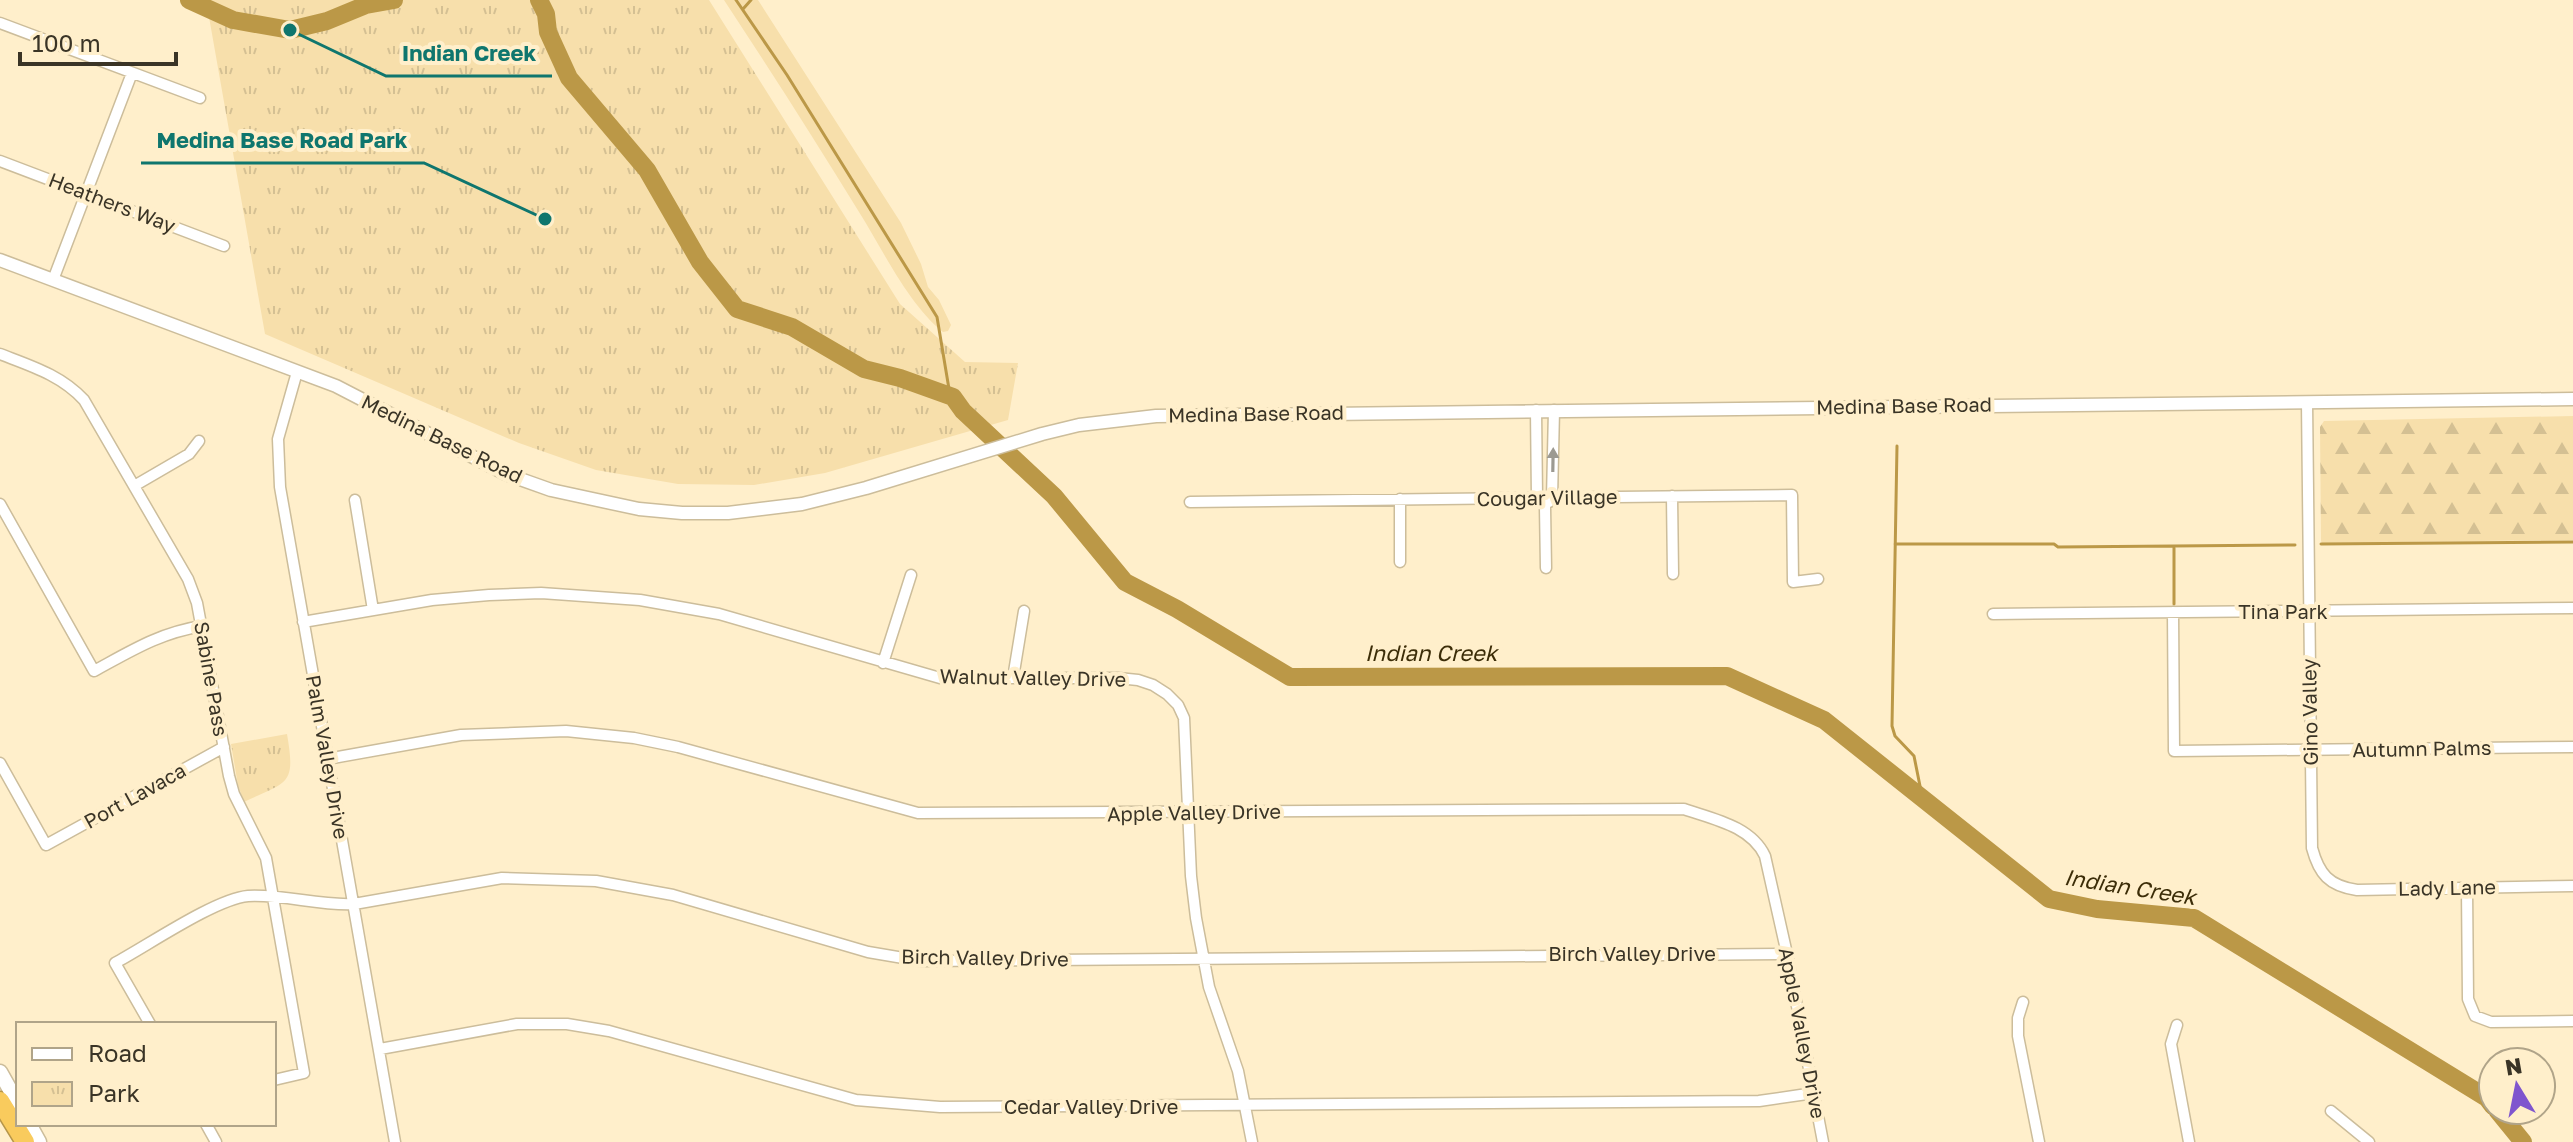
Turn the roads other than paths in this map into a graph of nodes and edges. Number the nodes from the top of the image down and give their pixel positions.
1 (0, 23) edge
2 (132, 73) junction
3 (200, 98) dead end
4 (0, 161) edge
5 (86, 193) junction
6 (224, 246) dead end
7 (0, 260) edge
8 (53, 280) junction
9 (0, 354) edge
10 (297, 372) junction
11 (2573, 399) edge
12 (2307, 402) junction
13 (1536, 410) junction
14 (1554, 410) junction
15 (199, 441) dead end
16 (134, 486) junction
17 (1672, 496) junction
18 (1400, 499) junction
19 (355, 500) dead end
20 (1545, 501) junction
21 (1190, 502) dead end
22 (0, 504) edge
23 (1400, 562) dead end
24 (1546, 568) dead end
25 (1673, 574) dead end
26 (911, 575) dead end
27 (1818, 579) dead end
28 (2573, 608) edge
29 (373, 610) junction
30 (1024, 611) dead end
31 (2173, 612) junction
32 (2309, 612) junction
33 (1993, 614) dead end
34 (303, 622) junction
35 (202, 626) junction
36 (883, 663) junction
37 (1013, 678) junction
38 (224, 747) junction
39 (2573, 747) edge
40 (2311, 750) junction
41 (327, 759) junction
42 (0, 763) edge
43 (1189, 813) junction
44 (2324, 875) joint
45 (2573, 886) edge
46 (2467, 888) junction
47 (272, 896) junction
48 (354, 904) junction
49 (1787, 954) junction
50 (1204, 959) junction
51 (2023, 1002) dead end
52 (2573, 1021) edge
53 (149, 1022) edge
54 (2177, 1025) dead end
55 (380, 1049) junction
56 (0, 1072) edge
57 (276, 1080) edge
58 (1814, 1093) junction
59 (16, 1100) edge
60 (0, 1101) edge
61 (1246, 1106) junction
62 (2331, 1111) dead end
63 (25, 1142) edge
64 (395, 1142) edge
65 (1252, 1142) edge
66 (1823, 1142) edge
67 (2039, 1142) edge
68 (2189, 1142) edge
69 (2369, 1142) edge

1 - 2 street
2 - 3 street
2 - 5 street
4 - 5 street, Heathers Way
5 - 6 street, Heathers Way
5 - 8 street
7 - 8 street, Medina Base Road
8 - 10 street, Medina Base Road
9 - 16 street, Sabine Pass
10 - 13 street, Medina Base Road
10 - 34 street, Palm Valley Drive
11 - 12 street, Medina Base Road
12 - 14 street, Medina Base Road
12 - 32 street, Gino Valley
13 - 14 street, Medina Base Road
13 - 20 street
20 -> 14 street
15 - 16 street
16 - 35 street, Sabine Pass
17 - 20 street, Cougar Village
17 - 25 street
17 - 27 street, Cougar Village
18 - 20 street, Cougar Village
18 - 21 street, Cougar Village
18 - 23 street
19 - 29 street
20 - 24 street
22 - 35 street
26 - 36 street
28 - 32 street, Tina Park
29 - 34 street, Walnut Valley Drive
29 - 36 street, Walnut Valley Drive
30 - 37 street
31 - 32 street, Tina Park
31 - 33 street, Tina Park
31 - 40 street, Autumn Palms
32 - 40 street, Gino Valley
34 - 41 street, Palm Valley Drive
35 - 38 street, Sabine Pass
36 - 37 street, Walnut Valley Drive
37 - 43 street, Walnut Valley Drive
38 - 42 street, Port Lavaca
38 - 47 street, Sabine Pass
39 - 40 street, Autumn Palms
40 - 44 street, Gino Valley
41 - 43 street, Apple Valley Drive
41 - 48 street, Palm Valley Drive
43 - 49 street, Apple Valley Drive
43 - 50 street, Walnut Valley Drive
44 - 46 street, Lady Lane
45 - 46 street, Lady Lane
46 - 52 street
47 - 48 street, Birch Valley Drive
47 - 53 street, Birch Valley Drive
47 - 57 street, Sabine Pass
48 - 50 street, Birch Valley Drive
48 - 55 street, Palm Valley Drive
49 - 50 street, Birch Valley Drive
49 - 58 street, Apple Valley Drive
50 - 61 street, Walnut Valley Drive
51 - 67 street
54 - 68 street
55 - 61 street, Cedar Valley Drive
55 - 64 street, Palm Valley Drive
56 - 59 main road
58 - 61 street, Cedar Valley Drive
58 - 66 street, Apple Valley Drive
60 - 63 highway
61 - 65 street, Walnut Valley Drive
62 - 69 street

